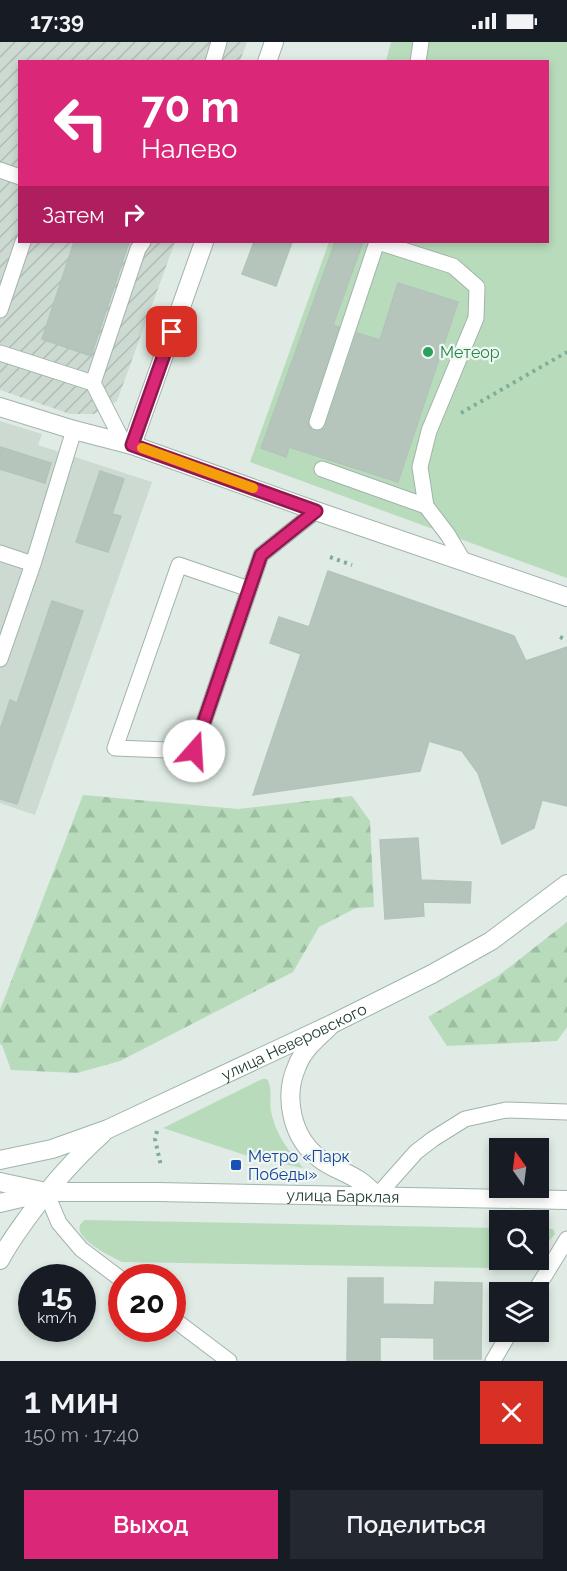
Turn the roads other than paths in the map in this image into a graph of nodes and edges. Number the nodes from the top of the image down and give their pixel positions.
1 (219, 42) edge
2 (274, 42) edge
3 (421, 42) edge
4 (214, 60) edge
5 (268, 60) edge
6 (418, 60) edge
7 (0, 171) edge
8 (18, 176) edge
9 (23, 243) edge
10 (142, 243) edge
11 (204, 243) edge
12 (377, 243) edge
13 (380, 243) edge
14 (0, 310) edge
15 (0, 352) edge
16 (93, 384) junction
17 (0, 407) edge
18 (317, 422) dead end
19 (74, 430) junction
20 (128, 444) junction
21 (322, 468) dead end
22 (426, 506) junction
23 (316, 511) junction
24 (0, 553) edge
25 (464, 562) junction
26 (33, 564) junction
27 (249, 589) junction
28 (567, 597) edge
29 (0, 659) edge
30 (567, 884) edge
31 (332, 1024) junction
32 (567, 1112) edge
33 (108, 1129) junction
34 (0, 1160) edge
35 (0, 1182) edge
36 (46, 1192) junction
37 (377, 1196) junction
38 (567, 1200) edge
39 (0, 1203) edge
40 (567, 1239) edge
41 (0, 1260) edge
42 (108, 1269) edge
43 (541, 1282) edge
44 (186, 1329) edge
45 (504, 1342) edge
46 (229, 1361) edge
47 (493, 1361) edge

1 - 4 lane
2 - 5 street
3 - 6 lane
7 - 8 lane
9 - 14 lane
10 - 16 lane
11 - 20 street
12 - 18 lane
13 - 22 lane
15 - 16 lane
16 - 20 lane
17 - 19 street
19 - 20 street
19 - 26 lane
20 - 23 street
21 - 22 lane
22 - 25 lane
23 - 25 street
23 - 27 lane
24 - 26 lane
25 - 28 street
26 - 29 lane
27 - 27 lane
30 - 31 street, улица Неверовского
31 - 33 street, улица Неверовского
31 - 37 street
32 - 37 lane
33 - 34 street, улица Неверовского
33 - 36 street
35 - 36 street, улица Барклая
36 - 37 street, улица Барклая
36 - 39 street, улица Барклая
36 - 41 street
36 - 42 lane
37 - 38 street, улица Барклая
40 - 43 lane
44 - 46 lane
45 - 47 lane

